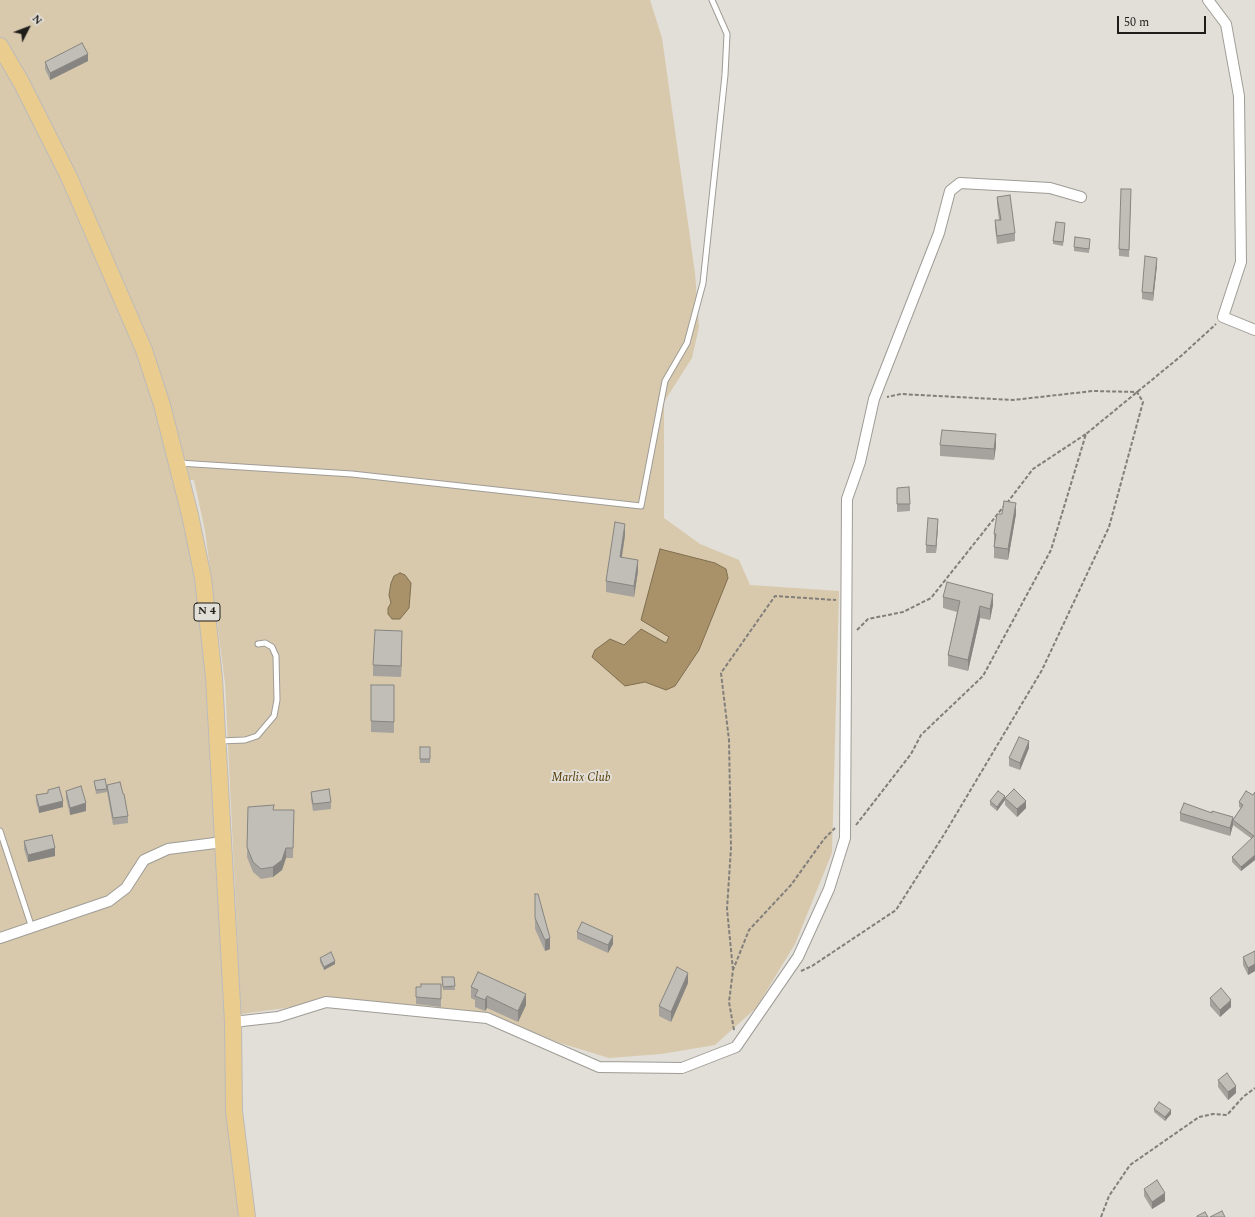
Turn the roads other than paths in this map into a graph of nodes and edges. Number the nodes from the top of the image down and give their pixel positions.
1 (712, 0) edge
2 (1208, 0) edge
3 (0, 46) edge
4 (1081, 197) dead end
5 (1255, 330) edge
6 (178, 463) junction
7 (258, 644) dead end
8 (217, 741) junction
9 (0, 831) edge
10 (223, 842) junction
11 (32, 928) junction
12 (0, 938) edge
13 (233, 1022) junction
14 (247, 1217) edge

1 - 6 lane
2 - 5 street
3 - 6 main road, N 4
4 - 13 street
6 - 8 main road, N 4
7 - 8 lane
8 - 10 main road, N 4
9 - 11 lane
10 - 11 street
10 - 13 main road, N 4
11 - 12 street
13 - 14 main road, N 4

